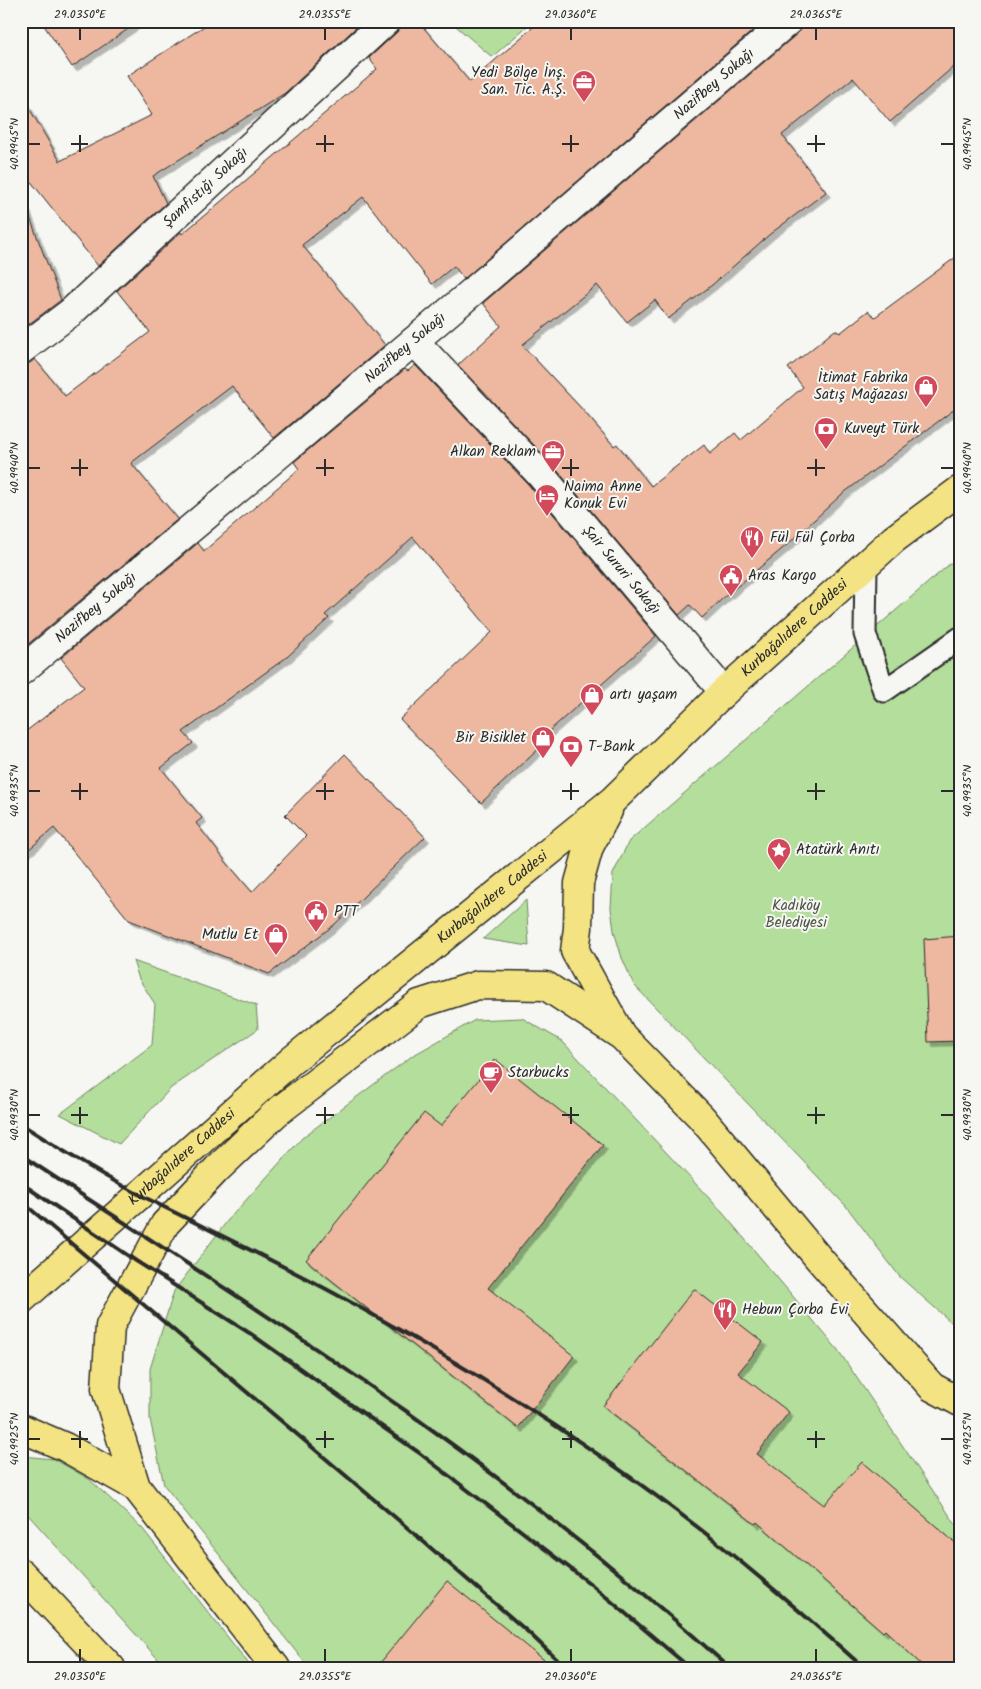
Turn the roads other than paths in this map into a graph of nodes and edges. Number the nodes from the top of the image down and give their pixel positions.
1 (386, 21) edge
2 (788, 21) edge
3 (414, 340) junction
4 (21, 350) edge
5 (960, 490) edge
6 (866, 565) junction
7 (960, 638) edge
8 (21, 671) edge
9 (724, 692) junction
10 (612, 801) junction
11 (622, 1036) junction
12 (21, 1300) edge
13 (960, 1402) edge
14 (21, 1428) edge
15 (136, 1487) junction
16 (21, 1573) edge
17 (111, 1668) edge
18 (276, 1668) edge

1 - 4 street, Şamfıstığı Sokağı
2 - 3 street, Nazifbey Sokağı
3 - 8 street, Nazifbey Sokağı
3 - 9 street, Şair Sururi Sokağı
5 - 6 main road, Kurbağalıdere Caddesi
6 - 7 lane
6 - 9 main road, Kurbağalıdere Caddesi
9 - 10 main road, Kurbağalıdere Caddesi
10 - 11 main road
10 - 12 main road, Kurbağalıdere Caddesi
11 - 13 main road
11 - 15 main road
14 - 15 main road
15 - 18 main road
16 - 17 main road

